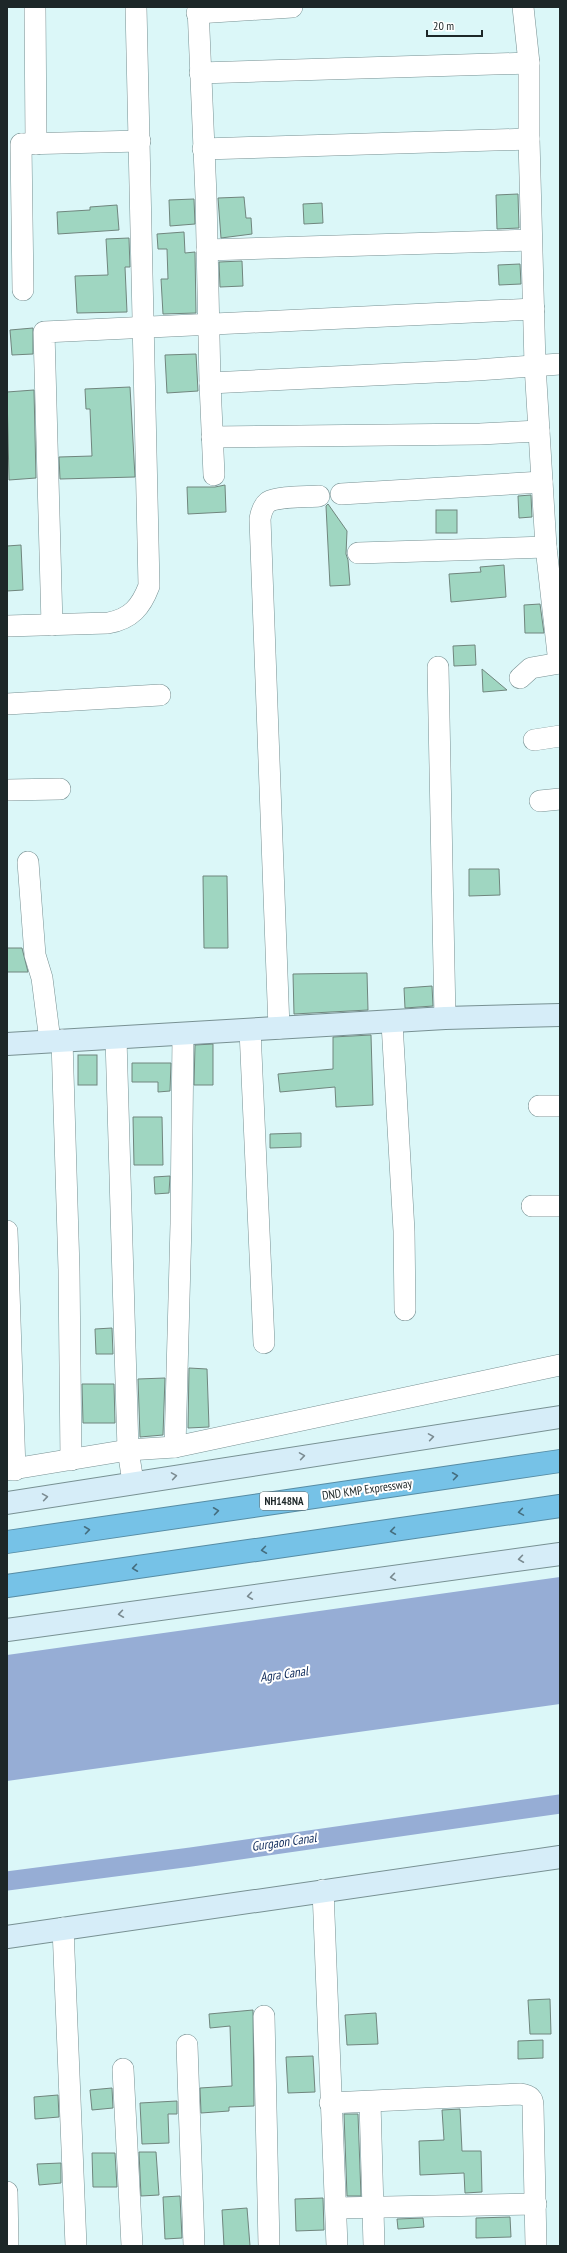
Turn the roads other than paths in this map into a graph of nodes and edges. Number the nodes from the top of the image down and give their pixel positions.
1 (35, 7) edge
2 (136, 7) edge
3 (292, 7) edge
4 (523, 7) edge
5 (197, 10) edge
6 (529, 63) junction
7 (200, 73) junction
8 (529, 139) junction
9 (140, 141) junction
10 (21, 144) edge
11 (203, 149) junction
12 (532, 240) junction
13 (207, 250) junction
14 (23, 290) dead end
15 (534, 309) junction
16 (208, 324) junction
17 (144, 328) junction
18 (560, 364) edge
19 (535, 365) junction
20 (210, 383) junction
21 (539, 431) junction
22 (212, 437) junction
23 (214, 475) dead end
24 (542, 482) junction
25 (341, 494) dead end
26 (319, 496) dead end
27 (546, 546) junction
28 (358, 553) dead end
29 (52, 625) junction
30 (7, 626) edge
31 (560, 663) edge
32 (438, 667) dead end
33 (520, 678) dead end
34 (160, 695) dead end
35 (7, 704) edge
36 (560, 736) edge
37 (534, 740) dead end
38 (60, 789) dead end
39 (7, 790) edge
40 (28, 862) dead end
41 (560, 1015) edge
42 (445, 1018) junction
43 (392, 1023) junction
44 (279, 1028) junction
45 (250, 1030) junction
46 (183, 1035) junction
47 (116, 1038) junction
48 (56, 1040) junction
49 (7, 1044) edge
50 (539, 1106) dead end
51 (560, 1106) edge
52 (532, 1206) dead end
53 (560, 1206) edge
54 (7, 1231) edge
55 (405, 1310) dead end
56 (264, 1343) dead end
57 (560, 1365) edge
58 (560, 1417) edge
59 (175, 1447) junction
60 (128, 1450) junction
61 (72, 1460) junction
62 (560, 1461) edge
63 (11, 1470) edge
64 (133, 1482) junction
65 (7, 1503) edge
66 (560, 1506) edge
67 (7, 1542) edge
68 (560, 1554) edge
69 (7, 1586) edge
70 (7, 1630) edge
71 (560, 1857) edge
72 (322, 1890) junction
73 (63, 1928) junction
74 (7, 1937) edge
75 (264, 2016) dead end
76 (187, 2045) dead end
77 (123, 2069) dead end
78 (370, 2102) junction
79 (330, 2104) junction
80 (7, 2192) edge
81 (536, 2204) junction
82 (336, 2208) junction
83 (372, 2208) junction
84 (8, 2246) edge
85 (76, 2246) edge
86 (132, 2246) edge
87 (194, 2246) edge
88 (269, 2246) edge
89 (337, 2246) edge
90 (374, 2246) edge
91 (536, 2246) edge

1 - 10 street
2 - 9 street
3 - 5 street
4 - 6 street
5 - 7 street
6 - 7 street
6 - 8 street
7 - 11 street
8 - 11 street
8 - 12 street
9 - 10 street
9 - 17 street
10 - 14 street
11 - 13 street
12 - 13 street
12 - 15 street
13 - 16 street
15 - 16 street
15 - 19 street
16 - 17 street
16 - 20 street
17 - 29 street
17 - 29 street
18 - 19 street
19 - 20 street
19 - 21 street
20 - 22 street
21 - 22 street
21 - 24 street
22 - 23 street
24 - 25 street
24 - 27 street
26 - 44 street
27 - 28 street
27 - 31 street
29 - 30 street
31 - 33 street
32 - 42 street
34 - 35 street
36 - 37 street
38 - 39 street
40 - 48 street
41 - 42 street
42 - 43 street
43 - 44 street
43 - 55 street
44 - 45 street
45 - 46 street
45 - 56 street
46 - 47 street
46 - 59 street
47 - 48 street
47 - 60 street
48 - 49 street
48 - 61 street
50 - 51 street
52 - 53 street
54 - 63 street
57 - 59 street
64 -> 58 street
59 - 60 street
60 - 61 street
60 - 64 street
61 - 63 street
67 -> 62 highway, DND KMP Expressway / NH148NA
65 -> 64 street
66 -> 69 highway
68 -> 70 street
71 - 72 street
72 - 73 street
72 - 79 street
73 - 74 street
73 - 85 street
75 - 88 street
76 - 87 street
77 - 86 street
78 - 79 street
78 - 81 street
78 - 83 street
79 - 82 street
80 - 84 street
81 - 83 street
81 - 91 street
82 - 83 street
82 - 89 street
83 - 90 street

